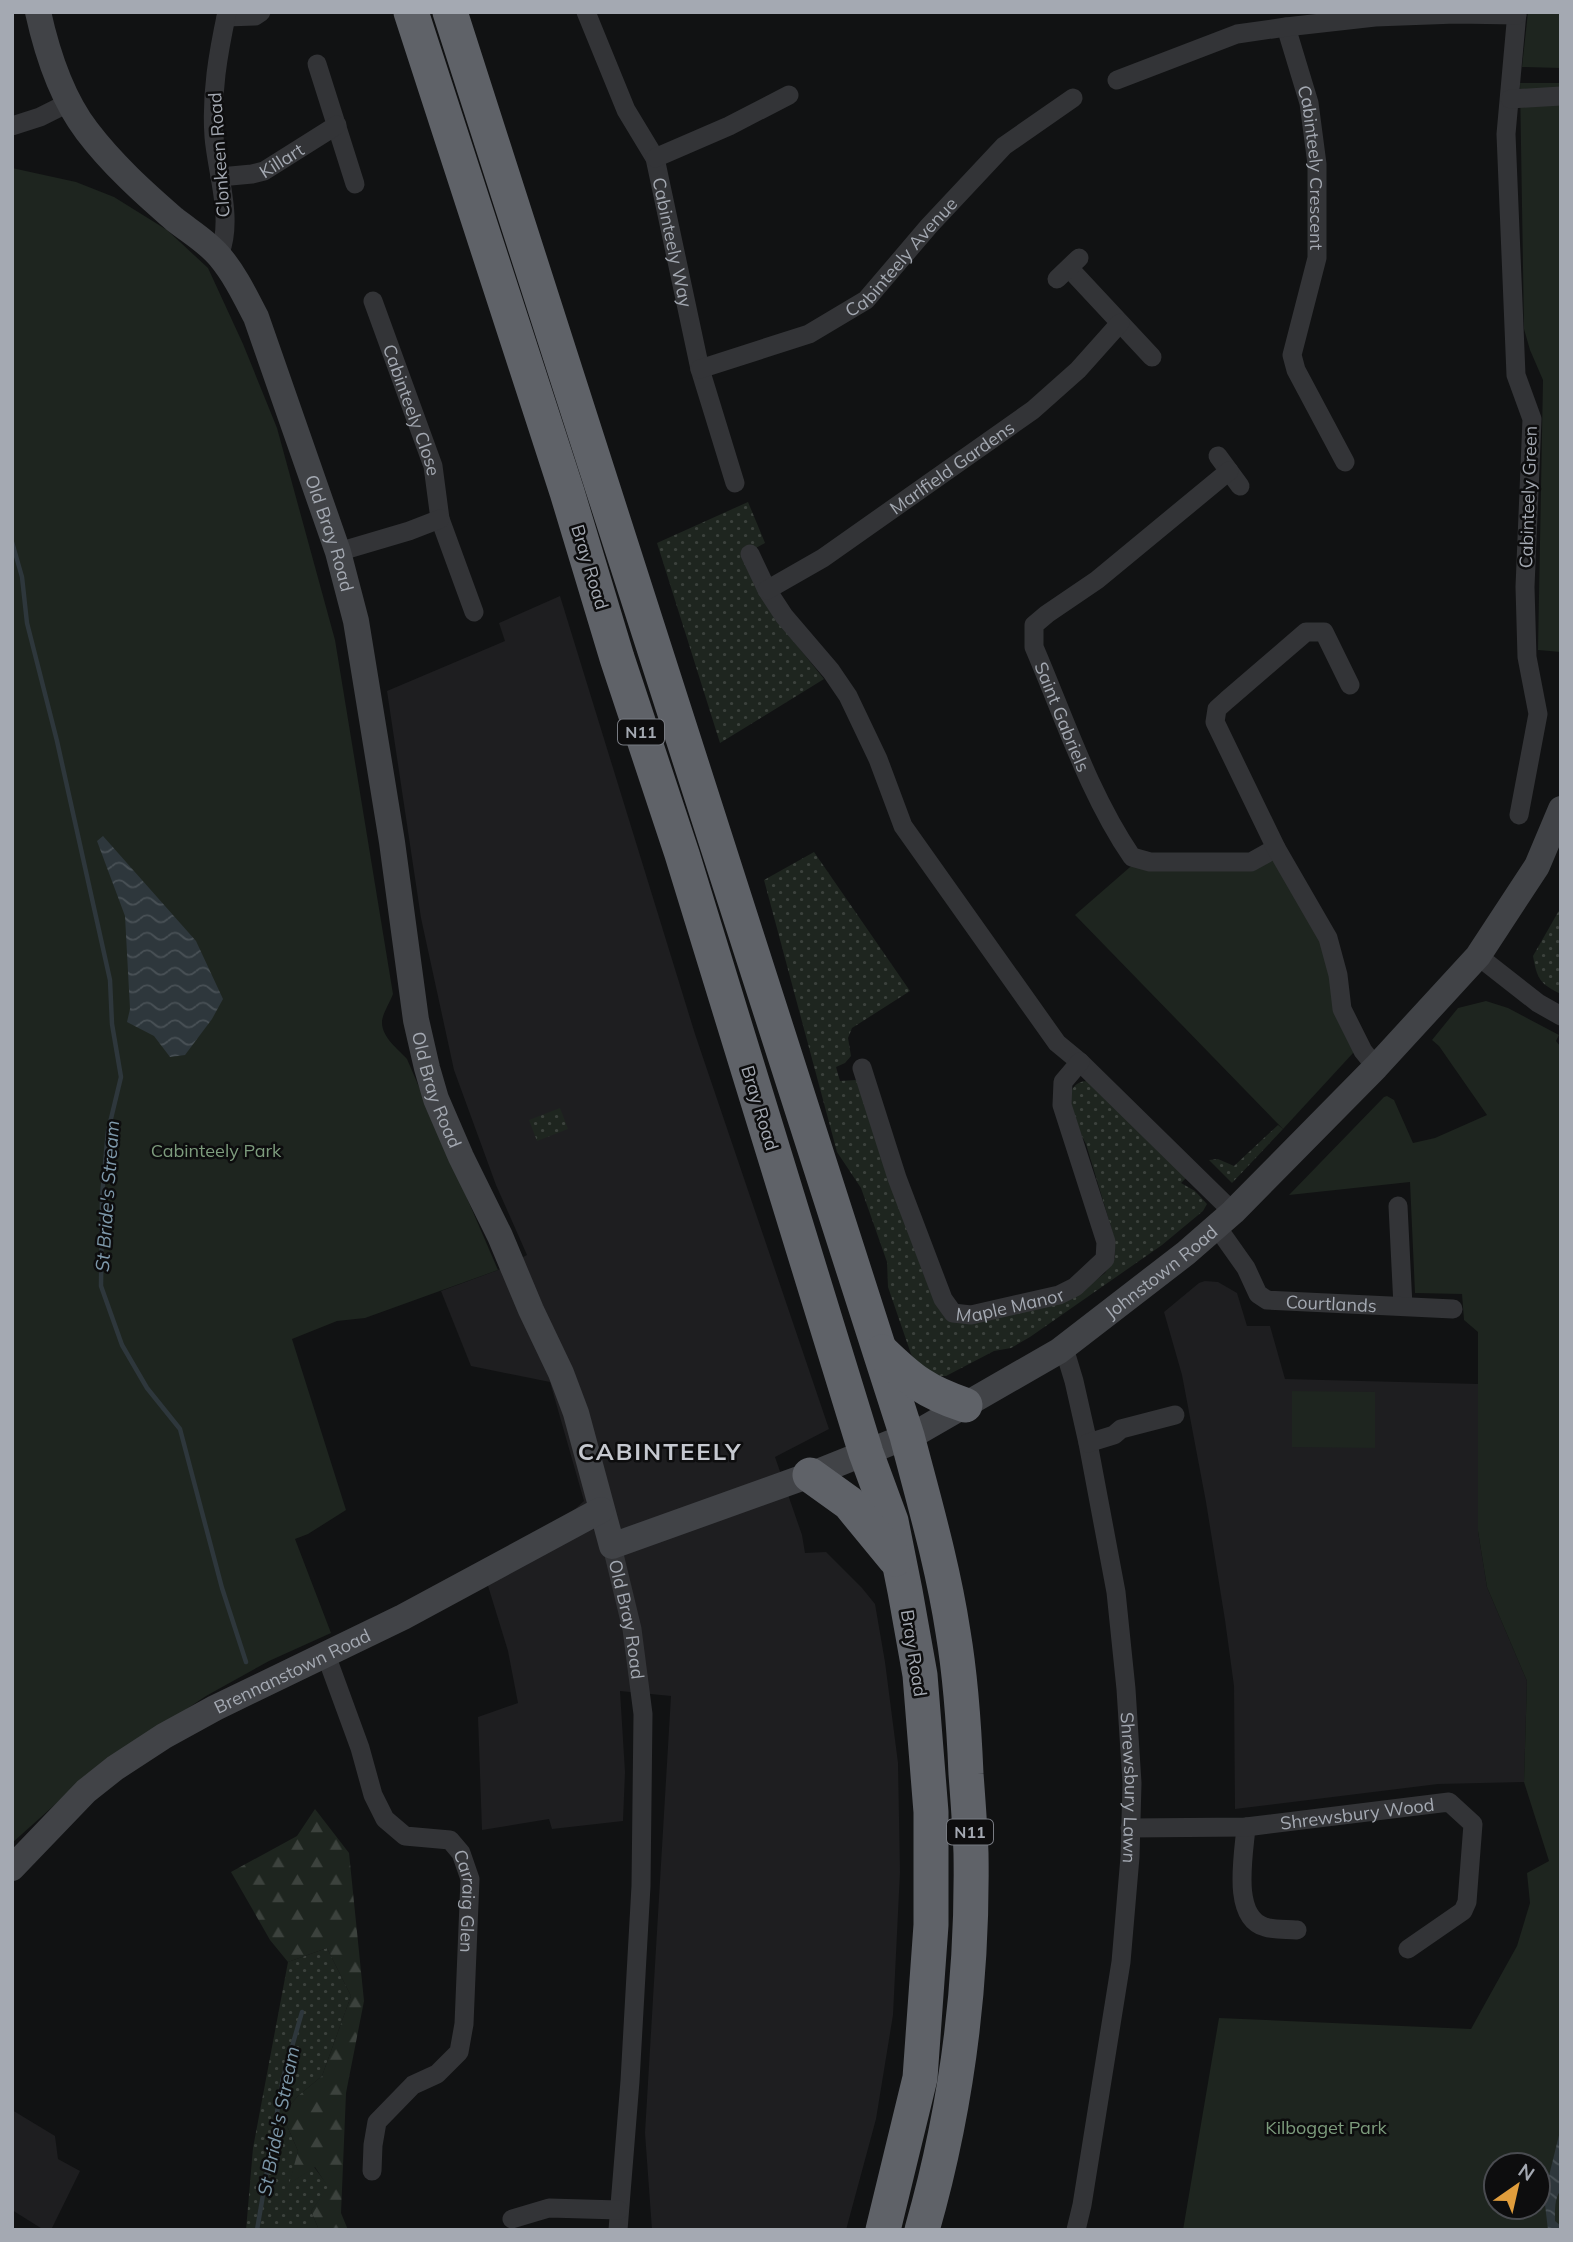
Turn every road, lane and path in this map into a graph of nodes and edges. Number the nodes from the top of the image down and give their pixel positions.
1 (38, 12) edge
2 (261, 12) edge
3 (411, 12) edge
4 (450, 12) edge
5 (586, 12) edge
6 (1517, 14) edge
7 (226, 15) edge
8 (1286, 27) junction
9 (317, 64) dead end
10 (1117, 80) dead end
11 (789, 95) dead end
12 (1561, 96) edge
13 (1073, 98) dead end
14 (1510, 99) junction
15 (68, 103) junction
16 (337, 125) junction
17 (12, 126) edge
18 (655, 158) junction
19 (220, 177) junction
20 (355, 184) dead end
21 (219, 255) junction
22 (1068, 268) dead end
23 (373, 301) dead end
24 (1120, 323) junction
25 (1152, 357) dead end
26 (701, 369) junction
27 (1345, 462) dead end
28 (1229, 471) dead end
29 (735, 483) dead end
30 (440, 519) junction
31 (338, 552) junction
32 (750, 554) dead end
33 (767, 590) junction
34 (474, 612) dead end
35 (1350, 685) dead end
36 (1561, 808) edge
37 (1518, 815) dead end
38 (1276, 848) junction
39 (1478, 956) junction
40 (1561, 1016) edge
41 (1080, 1062) junction
42 (1376, 1067) junction
43 (862, 1068) dead end
44 (1398, 1206) dead end
45 (1225, 1219) junction
46 (1404, 1307) junction
47 (1453, 1309) dead end
48 (1064, 1348) junction
49 (879, 1350) junction
50 (965, 1405) junction
51 (1175, 1415) dead end
52 (907, 1436) junction
53 (1088, 1443) junction
54 (866, 1453) junction
55 (810, 1475) junction
56 (601, 1510) junction
57 (612, 1546) junction
58 (900, 1564) junction
59 (326, 1655) junction
60 (1245, 1827) junction
61 (1130, 1828) junction
62 (12, 1868) edge
63 (1297, 1930) dead end
64 (1408, 1949) dead end
65 (372, 2171) dead end
66 (619, 2210) junction
67 (512, 2220) dead end
68 (618, 2230) edge
69 (883, 2230) edge
70 (922, 2230) edge
71 (1076, 2230) edge

1 - 15 street, Old Bray Road
2 - 7 street
3 - 54 highway, Bray Road / N11
4 - 49 highway, Bray Road / N11
5 - 18 street, Cabinteely Way
6 - 8 street
6 - 14 street, Cabinteely Green
7 - 19 street, Clonkeen Road
8 - 10 street
8 - 27 street, Cabinteely Crescent
9 - 16 street
11 - 18 street
12 - 14 street
13 - 26 street, Cabinteely Avenue
14 - 37 street, Cabinteely Green
15 - 17 street
15 - 21 street, Old Bray Road
16 - 19 street, Killart
16 - 20 street
18 - 26 street, Cabinteely Way
19 - 21 street, Clonkeen Road
21 - 31 street, Old Bray Road
22 - 24 street
23 - 30 street, Cabinteely Close
24 - 25 street
24 - 33 street, Marlfield Gardens
26 - 29 street, Cabinteely Way
28 - 38 street, Saint Gabriels
30 - 31 street
30 - 34 street, Cabinteely Close
31 - 56 street, Old Bray Road
32 - 33 street
33 - 41 street
35 - 38 street
36 - 39 street, Johnstown Road
38 - 42 street
39 - 40 street
39 - 42 street, Johnstown Road
41 - 43 street, Maple Manor
41 - 45 street
42 - 45 street, Johnstown Road
44 - 46 street, Courtlands
45 - 46 street, Courtlands
45 - 48 street, Johnstown Road
46 - 47 street, Courtlands
48 - 50 street, Johnstown Road
48 - 53 street, Shrewsbury Lawn
49 - 50 highway
49 - 52 highway, Bray Road / N11
50 - 52 street, Johnstown Road
51 - 53 street
52 - 54 street, Johnstown Road
52 - 70 highway, Bray Road / N11
53 - 61 street, Shrewsbury Lawn
54 - 55 street, Johnstown Road
54 - 58 highway, Bray Road / N11
55 - 57 street, Johnstown Road
55 - 58 highway
56 - 57 street, Old Bray Road
56 - 59 street, Brennanstown Road
57 - 66 street, Old Bray Road
58 - 69 highway, Bray Road / N11
59 - 62 street, Brennanstown Road
59 - 65 street, Carraig Glen
60 - 61 street, Shrewsbury Wood
60 - 63 street
60 - 64 street, Shrewsbury Wood
61 - 71 street, Shrewsbury Lawn
66 - 67 street
66 - 68 street, Old Bray Road

